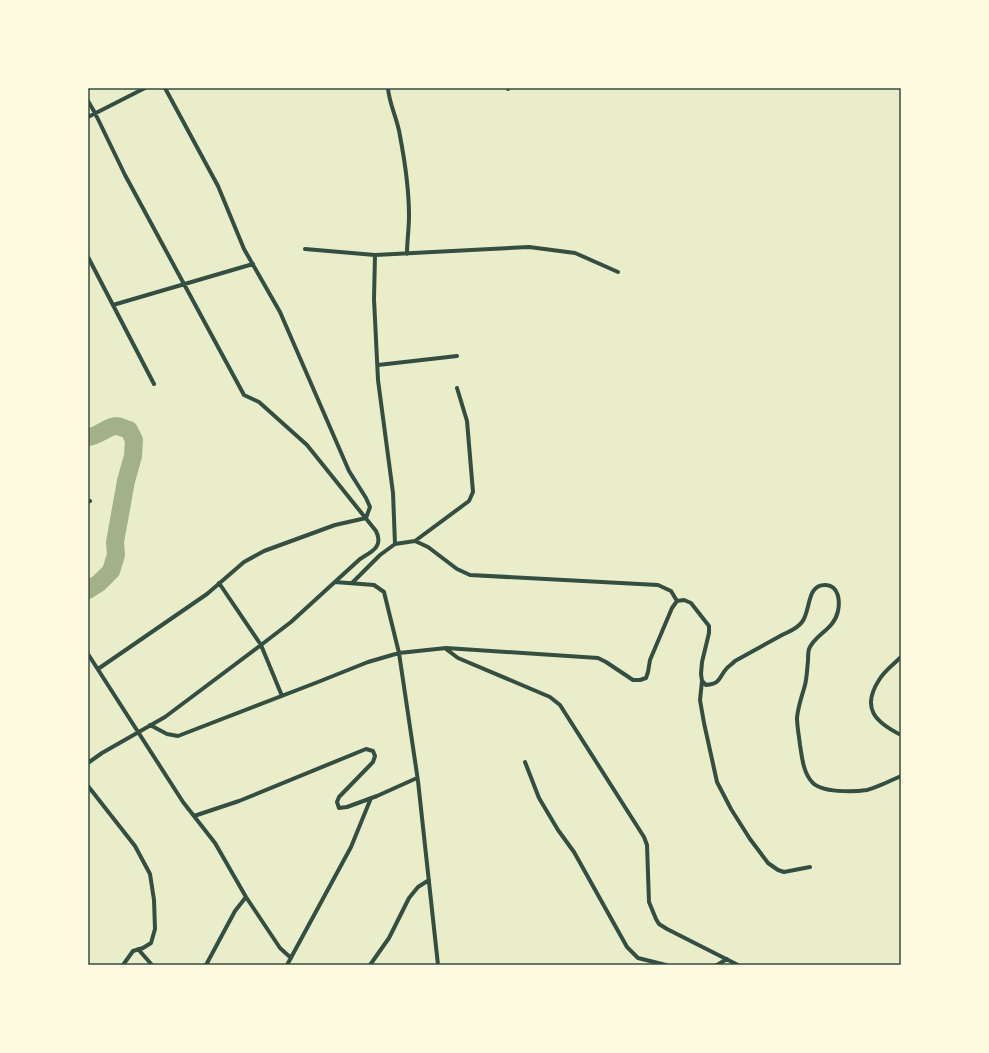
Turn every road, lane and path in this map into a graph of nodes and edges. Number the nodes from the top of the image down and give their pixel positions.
1 (145, 88) edge
2 (165, 88) edge
3 (388, 88) edge
4 (88, 101) edge
5 (95, 113) junction
6 (88, 117) edge
7 (305, 249) dead end
8 (407, 254) junction
9 (375, 255) junction
10 (88, 257) edge
11 (253, 264) junction
12 (618, 272) dead end
13 (184, 284) junction
14 (113, 305) junction
15 (457, 356) dead end
16 (378, 365) junction
17 (154, 384) dead end
18 (457, 388) dead end
19 (366, 518) junction
20 (416, 542) junction
21 (395, 544) junction
22 (335, 582) junction
23 (352, 583) junction
24 (219, 584) junction
25 (677, 601) junction
26 (261, 644) junction
27 (446, 648) junction
28 (399, 652) junction
29 (88, 654) edge
30 (901, 658) edge
31 (98, 669) junction
32 (702, 681) junction
33 (282, 696) junction
34 (150, 725) junction
35 (138, 732) junction
36 (901, 735) edge
37 (525, 762) dead end
38 (88, 763) edge
39 (901, 776) edge
40 (417, 778) junction
41 (88, 786) edge
42 (371, 798) junction
43 (194, 816) junction
44 (810, 867) dead end
45 (429, 880) junction
46 (246, 897) junction
47 (138, 949) junction
48 (291, 958) junction
49 (727, 959) junction
50 (123, 965) edge
51 (152, 965) edge
52 (206, 965) edge
53 (287, 965) edge
54 (370, 965) edge
55 (438, 965) edge
56 (666, 965) edge
57 (716, 965) edge
58 (738, 965) edge

1 - 5 street
2 - 11 street
3 - 8 street
4 - 5 street
5 - 6 street
5 - 13 street
7 - 9 street
8 - 9 street
8 - 12 street
9 - 16 street
10 - 14 street
11 - 13 street
11 - 19 street
13 - 14 street
13 - 19 street
14 - 17 street
15 - 16 street
16 - 21 street
18 - 20 street
19 - 22 street
19 - 24 street
20 - 21 street
20 - 25 street
21 - 23 street
22 - 23 street
22 - 26 street
23 - 28 street
24 - 26 street
24 - 31 street
25 - 27 street
25 - 32 street
26 - 33 street
26 - 34 street
27 - 28 street
27 - 49 street
28 - 33 street
28 - 40 street
29 - 31 street
30 - 36 street
31 - 35 street
32 - 39 street
32 - 44 street
33 - 34 street
34 - 35 street
35 - 38 street
35 - 43 street
37 - 56 street
40 - 42 street
40 - 45 street
41 - 47 street
42 - 43 street
42 - 48 street
43 - 46 street
45 - 54 street
45 - 55 street
46 - 48 street
46 - 52 street
47 - 50 street
47 - 51 street
48 - 53 street
49 - 57 street
49 - 58 street

